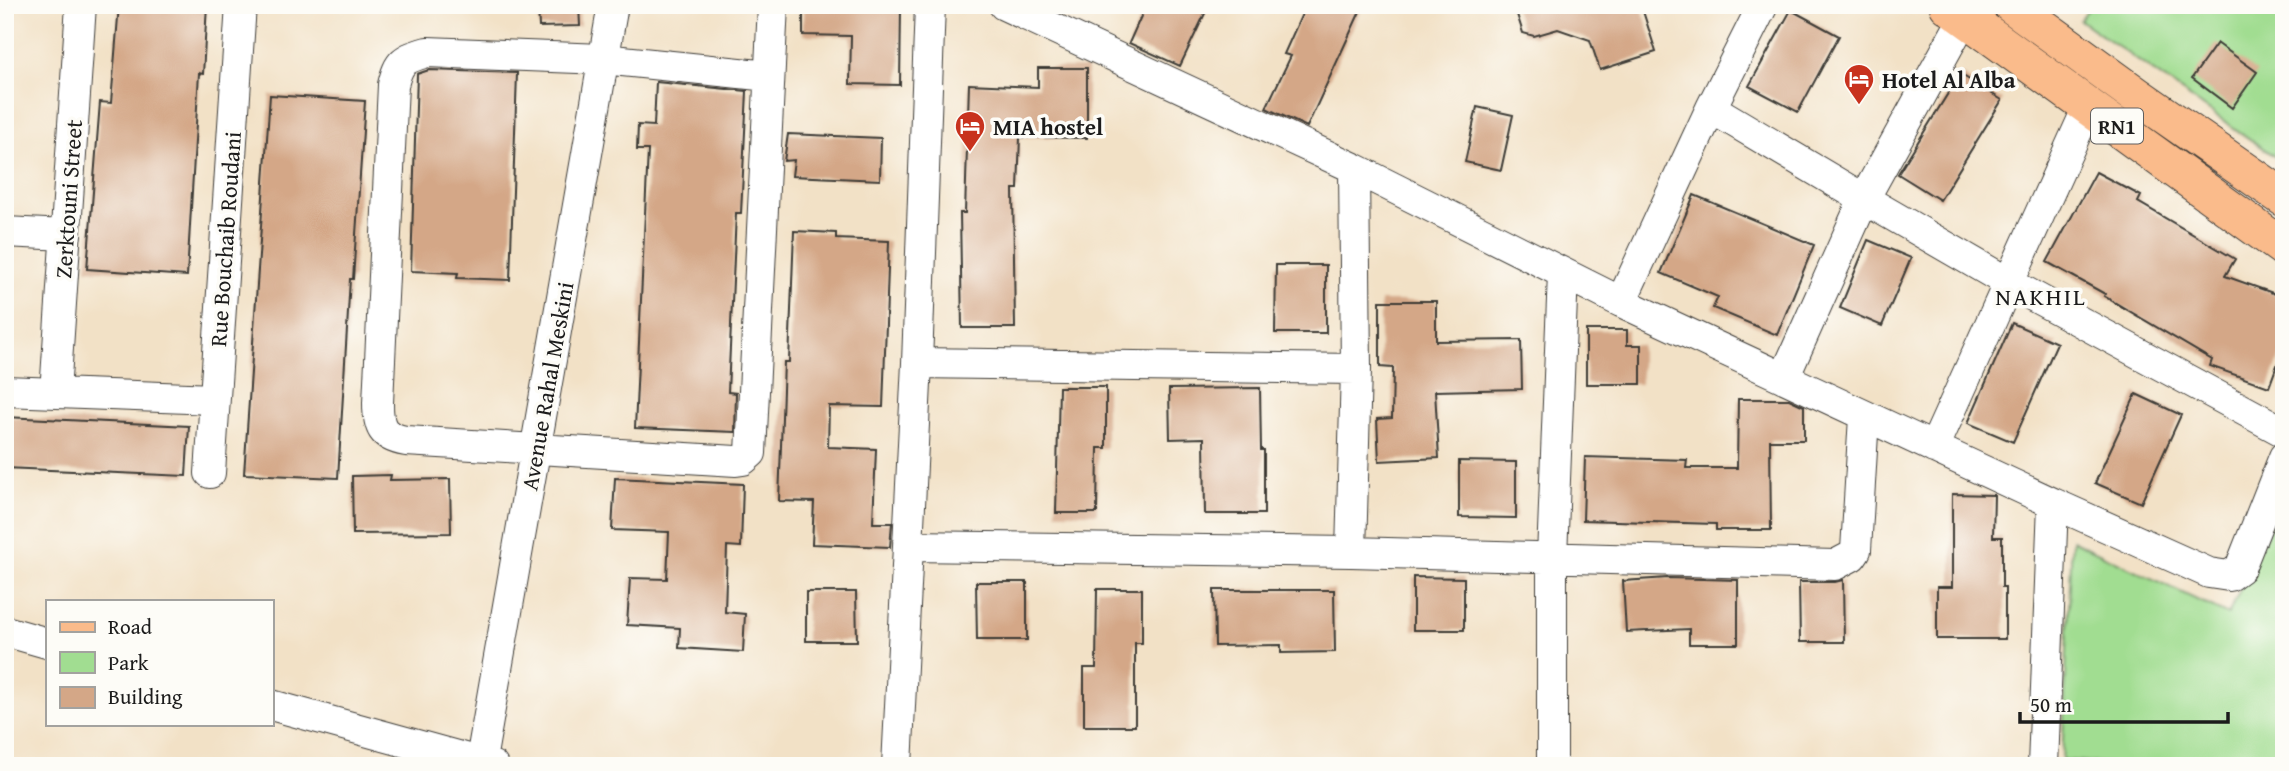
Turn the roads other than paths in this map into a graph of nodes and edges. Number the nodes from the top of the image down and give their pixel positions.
1 (81, 5) edge
2 (241, 5) edge
3 (613, 5) edge
4 (773, 5) edge
5 (930, 5) edge
6 (1004, 5) edge
7 (1762, 5) edge
8 (2012, 5) edge
9 (1956, 11) edge
10 (1054, 16) edge
11 (603, 59) junction
12 (769, 76) junction
13 (2089, 105) junction
14 (1711, 108) junction
15 (1354, 168) junction
16 (2284, 198) edge
17 (1864, 199) junction
18 (5, 232) edge
19 (66, 235) junction
20 (2284, 248) edge
21 (1563, 273) junction
22 (2009, 284) junction
23 (1621, 302) junction
24 (918, 363) junction
25 (1356, 369) junction
26 (1784, 377) junction
27 (5, 391) edge
28 (55, 393) junction
29 (214, 400) junction
30 (1864, 417) junction
31 (2284, 432) edge
32 (1934, 448) junction
33 (536, 450) junction
34 (2284, 457) edge
35 (210, 473) dead end
36 (2053, 503) junction
37 (908, 546) junction
38 (1351, 552) junction
39 (1552, 557) junction
40 (5, 631) edge
41 (46, 643) edge
42 (273, 706) edge
43 (484, 765) edge
44 (897, 766) edge
45 (1552, 766) edge
46 (2043, 766) edge

1 - 19 street, Zerktouni Street
2 - 29 street, Rue Bouchaib Roudani
3 - 11 street, Avenue Rahal Meskini
4 - 12 street
5 - 24 street
6 - 10 street
7 - 14 street
8 - 16 main road, RN1
9 - 13 main road, RN1
9 - 17 street
10 - 15 street
11 - 12 street
11 - 33 street, Avenue Rahal Meskini
11 - 33 street
12 - 33 street
13 - 20 main road, RN1
13 - 22 street
14 - 17 street
14 - 23 street
15 - 21 street
15 - 25 street
17 - 22 street
17 - 26 street
18 - 19 street
19 - 28 street, Zerktouni Street
21 - 23 street
21 - 39 street
22 - 31 street
22 - 32 street
23 - 26 street
24 - 25 street
24 - 37 street
25 - 38 street
26 - 30 street
27 - 28 street
28 - 29 street
29 - 35 street, Rue Bouchaib Roudani
30 - 32 street
30 - 39 street
32 - 36 street
33 - 43 street, Avenue Rahal Meskini
34 - 36 street
36 - 46 street
37 - 38 street
37 - 44 street
38 - 39 street
39 - 45 street
40 - 41 street
42 - 43 street

